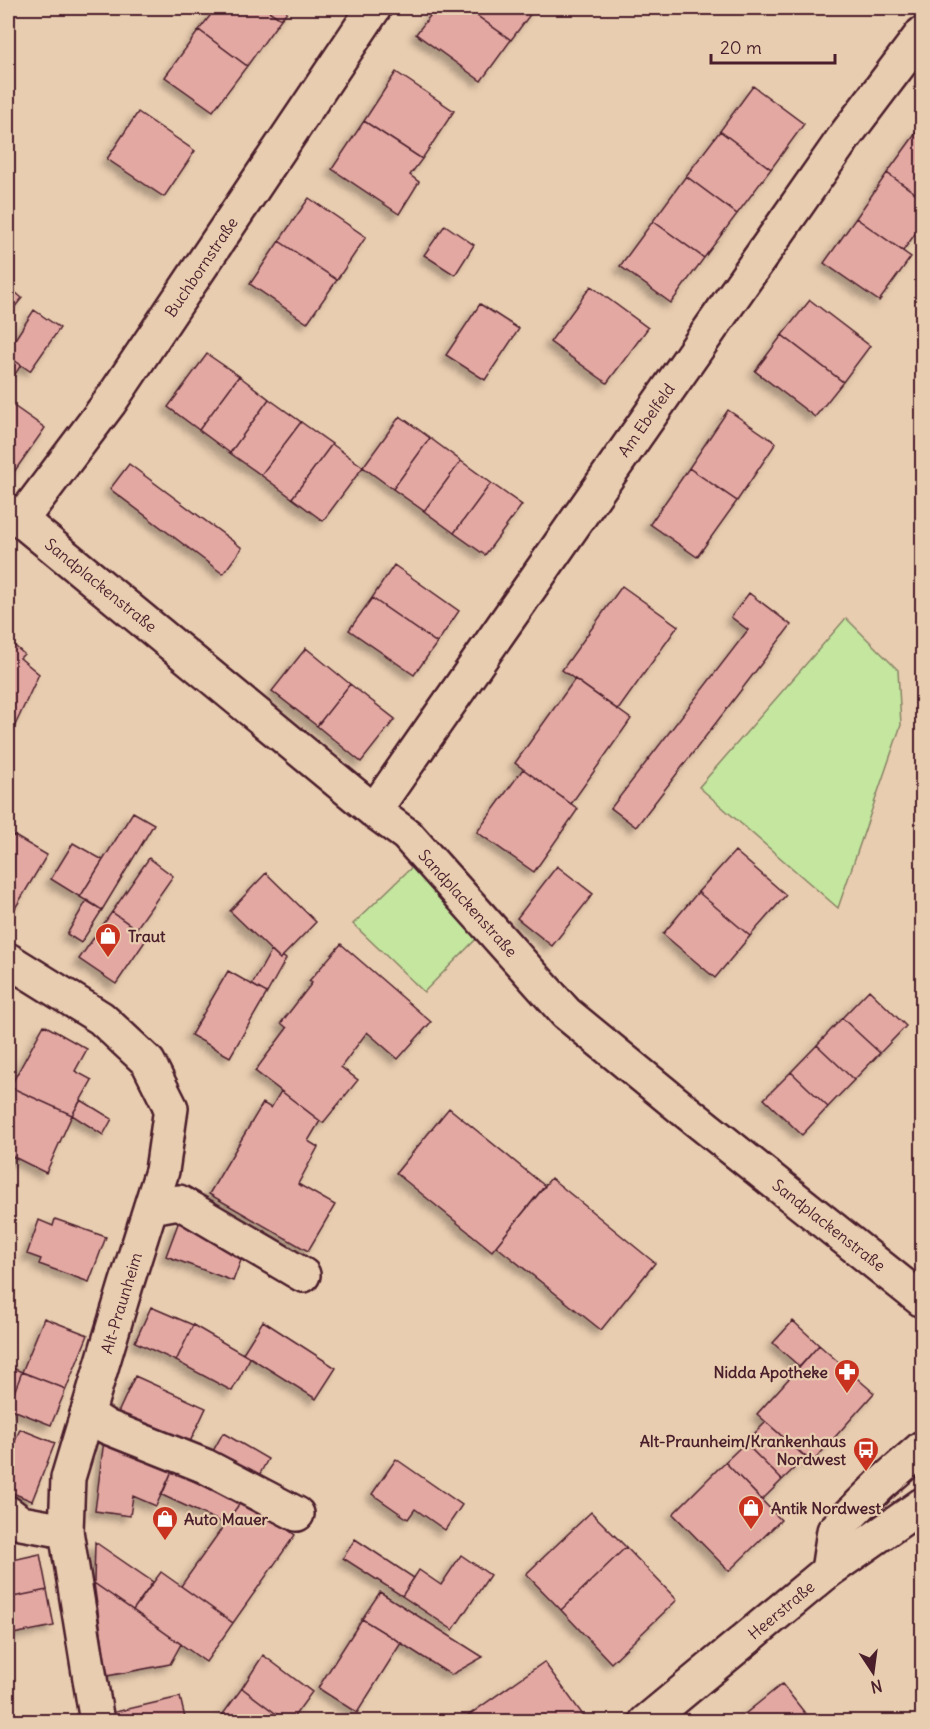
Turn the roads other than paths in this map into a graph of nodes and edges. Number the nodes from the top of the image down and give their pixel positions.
1 (374, 8) edge
2 (922, 34) edge
3 (14, 515) edge
4 (374, 811) junction
5 (8, 960) edge
6 (151, 1207) junction
7 (303, 1275) dead end
8 (922, 1300) edge
9 (87, 1414) junction
10 (922, 1448) edge
11 (922, 1505) edge
12 (8, 1513) edge
13 (297, 1514) dead end
14 (66, 1531) junction
15 (828, 1571) junction
16 (97, 1722) edge
17 (646, 1722) edge

1 - 3 street, Buchbornstraße
2 - 4 street, Am Ebelfeld
3 - 4 street, Sandplackenstraße
4 - 8 street, Sandplackenstraße
5 - 6 street, Alt-Praunheim
6 - 7 street
6 - 9 street, Alt-Praunheim
9 - 13 street
9 - 14 street, Alt-Praunheim
10 - 15 street
11 - 15 street, Heerstraße
12 - 14 street
14 - 16 street, Alt-Praunheim
15 - 17 street, Heerstraße

